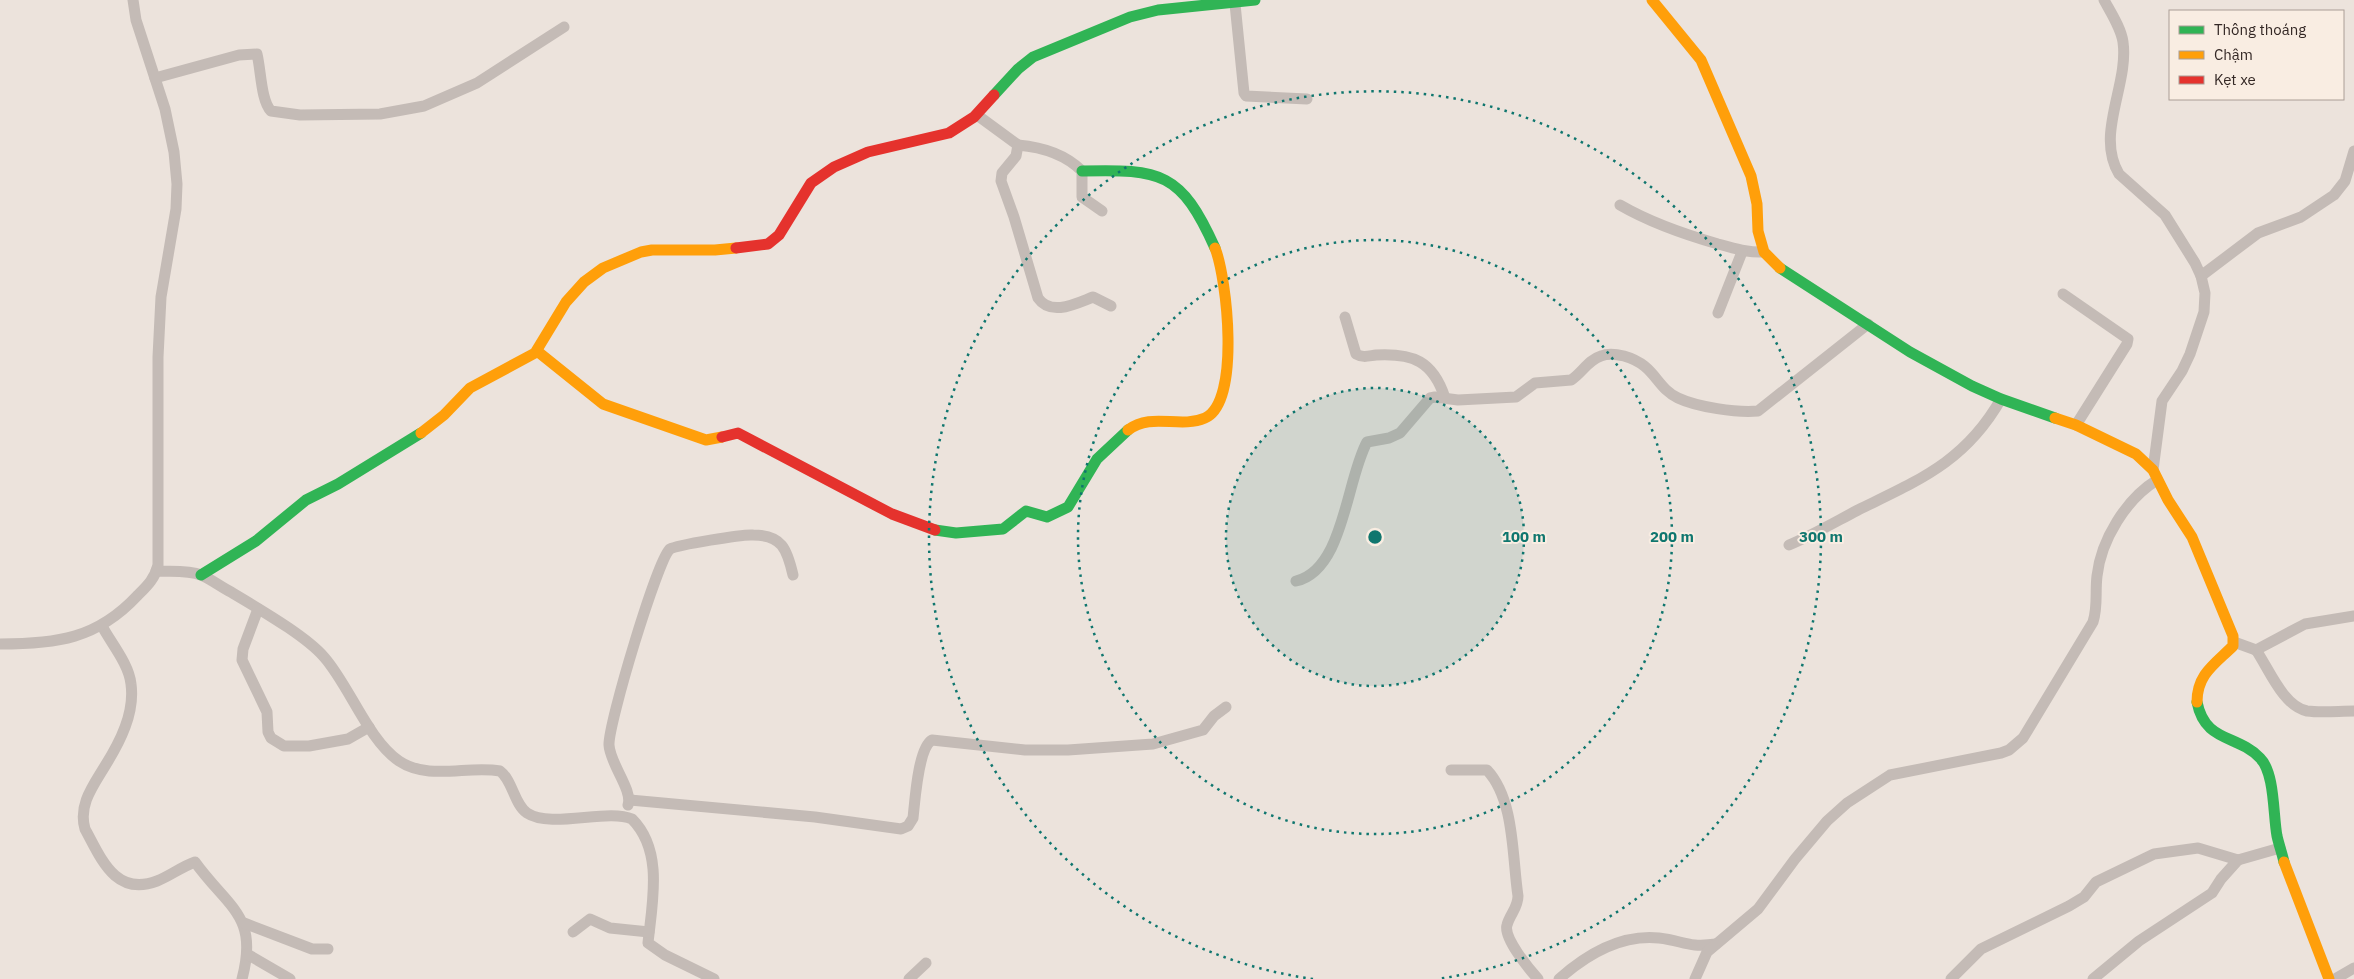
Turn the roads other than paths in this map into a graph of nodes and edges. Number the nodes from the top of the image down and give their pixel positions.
1 (133, 0) edge
2 (1255, 0) edge
3 (1652, 0) edge
4 (2104, 0) edge
5 (1183, 3) edge
6 (1235, 4) junction
7 (564, 27) dead end
8 (155, 78) junction
9 (1307, 99) dead end
10 (977, 115) junction
11 (1018, 145) junction
12 (2354, 152) edge
13 (1082, 171) junction
14 (1620, 205) dead end
15 (1102, 211) dead end
16 (1742, 252) junction
17 (1764, 252) junction
18 (2201, 276) junction
19 (2063, 294) dead end
20 (1111, 306) dead end
21 (1718, 313) dead end
22 (1345, 317) dead end
23 (1868, 324) junction
24 (537, 351) junction
25 (1445, 398) junction
26 (2001, 399) junction
27 (2076, 425) junction
28 (2155, 475) junction
29 (1789, 545) dead end
30 (156, 571) junction
31 (201, 575) junction
32 (793, 575) dead end
33 (1296, 581) dead end
34 (258, 609) junction
35 (2354, 616) edge
36 (102, 626) junction
37 (2234, 642) junction
38 (0, 644) edge
39 (2256, 650) junction
40 (1226, 708) dead end
41 (2354, 711) edge
42 (369, 727) junction
43 (1451, 770) dead end
44 (630, 800) junction
45 (624, 816) junction
46 (2280, 848) junction
47 (2238, 860) junction
48 (244, 923) junction
49 (573, 932) dead end
50 (649, 932) junction
51 (1716, 944) junction
52 (328, 950) dead end
53 (247, 954) junction
54 (926, 963) dead end
55 (2354, 968) edge
56 (242, 979) edge
57 (290, 979) edge
58 (714, 979) edge
59 (910, 979) edge
60 (1538, 979) edge
61 (1559, 979) edge
62 (1695, 979) edge
63 (1951, 979) edge
64 (2093, 979) edge
65 (2329, 979) edge
66 (2335, 979) edge

1 - 8 street
2 - 6 street
3 - 17 street
4 - 18 street
5 - 6 street
5 - 10 street
6 - 9 street
7 - 8 street
8 - 30 street
10 - 11 street
10 - 24 street
11 - 13 street
11 - 20 street
12 - 18 street
13 - 15 street
13 - 24 street
14 - 16 street
16 - 17 street
16 - 21 street
17 - 23 street
18 - 28 street
19 - 27 street
22 - 25 street
23 - 25 street
23 - 26 street
24 - 31 street
25 - 33 street
26 - 27 street
26 - 29 street
27 - 28 street
28 - 37 street
28 - 51 street
30 - 31 street
30 - 36 street
31 - 34 street
32 - 44 street
34 - 42 street
34 - 42 street
35 - 39 street
36 - 38 street
36 - 48 street
37 - 39 street
37 - 46 street
39 - 41 street
40 - 44 street
42 - 45 street
43 - 60 street
44 - 45 street
45 - 50 street
46 - 47 street
46 - 65 street
47 - 63 street
47 - 64 street
48 - 52 street
48 - 53 street
49 - 50 street
50 - 58 street
51 - 61 street
51 - 62 street
53 - 56 street
53 - 57 street
54 - 59 street
55 - 66 street

